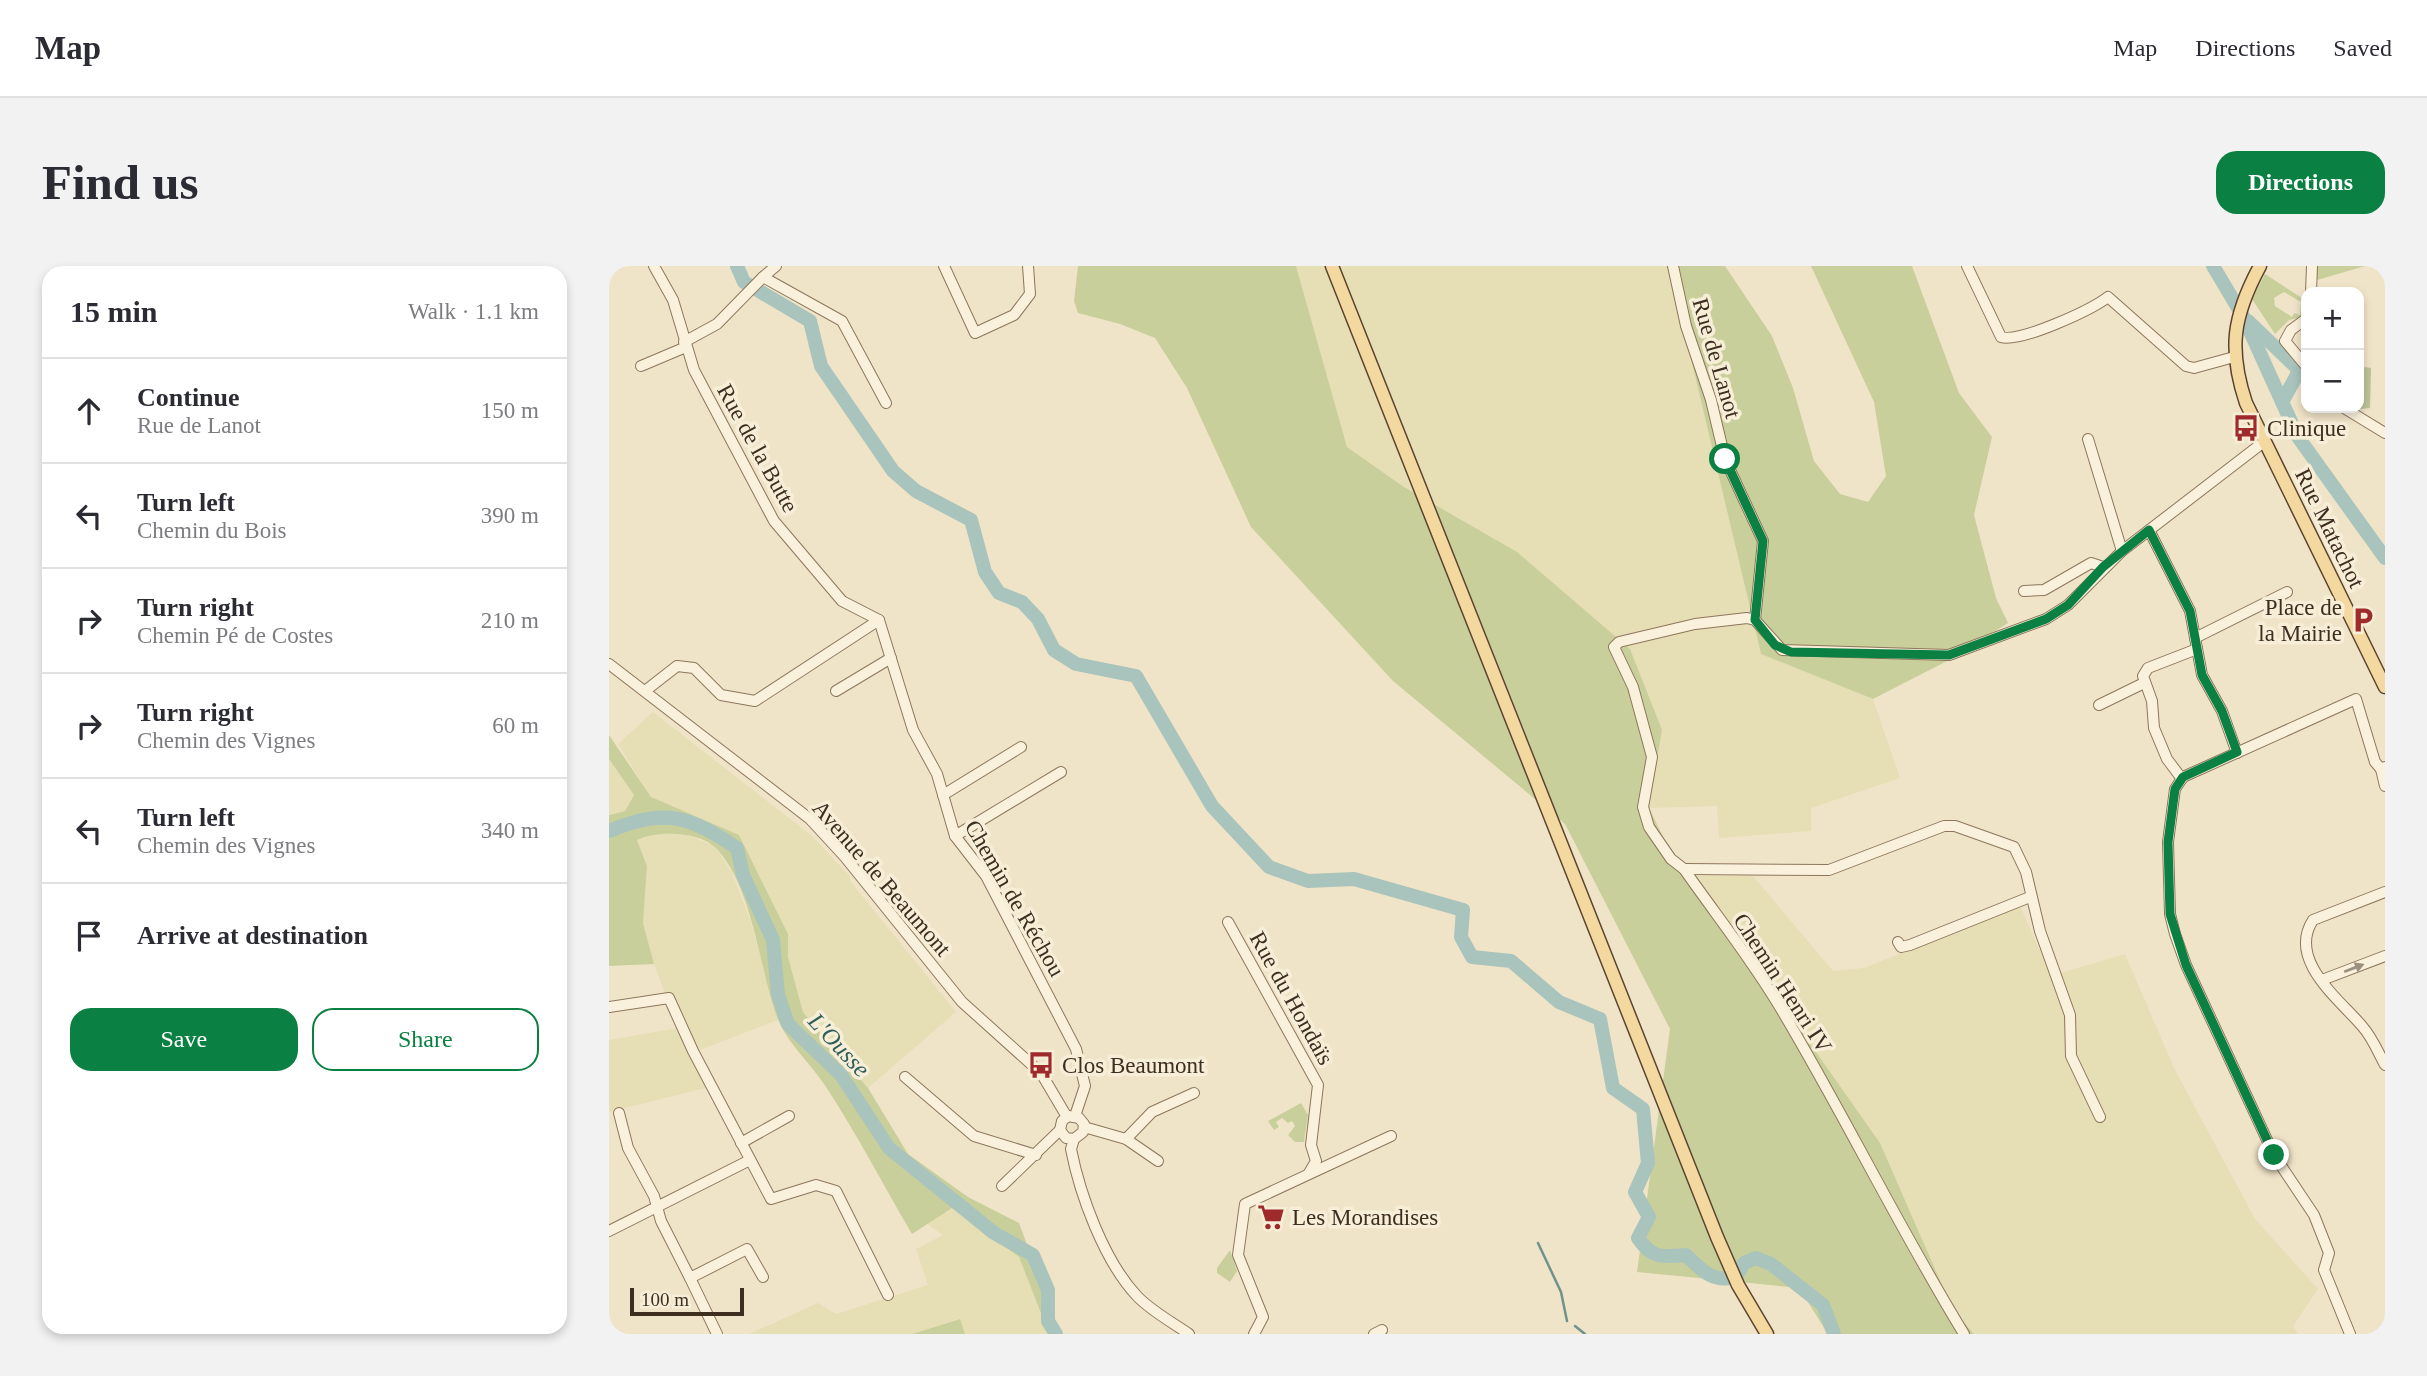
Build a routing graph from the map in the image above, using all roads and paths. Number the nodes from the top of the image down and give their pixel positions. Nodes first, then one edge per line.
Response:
1 (654, 266) edge
2 (776, 266) edge
3 (944, 266) edge
4 (1028, 266) edge
5 (1332, 266) edge
6 (1337, 266) edge
7 (1673, 266) edge
8 (1966, 266) edge
9 (2260, 266) edge
10 (2312, 266) edge
11 (762, 278) junction
12 (2311, 287) edge
13 (2301, 323) edge
14 (685, 345) junction
15 (2234, 357) junction
16 (2301, 360) edge
17 (641, 366) dead end
18 (886, 403) dead end
19 (2352, 413) edge
20 (2385, 433) edge
21 (2088, 439) dead end
22 (2265, 441) junction
23 (2149, 530) junction
24 (2122, 551) junction
25 (2103, 567) junction
26 (2024, 591) dead end
27 (2287, 592) dead end
28 (876, 618) junction
29 (1755, 620) junction
30 (2196, 644) junction
31 (891, 658) junction
32 (609, 664) edge
33 (2144, 683) junction
34 (2385, 687) edge
35 (646, 691) junction
36 (836, 691) dead end
37 (2099, 705) dead end
38 (1021, 747) dead end
39 (2237, 752) junction
40 (2383, 768) edge
41 (1061, 772) dead end
42 (2182, 779) junction
43 (2385, 786) edge
44 (943, 795) junction
45 (955, 836) junction
46 (1684, 869) junction
47 (2385, 891) edge
48 (2030, 897) junction
49 (1585, 903) junction
50 (1228, 922) dead end
51 (1898, 942) dead end
52 (2385, 956) edge
53 (2322, 980) junction
54 (609, 1007) edge
55 (2385, 1065) edge
56 (905, 1076) dead end
57 (1194, 1094) dead end
58 (619, 1113) dead end
59 (789, 1116) dead end
60 (1071, 1116) junction
61 (2100, 1117) dead end
62 (1084, 1127) junction
63 (1060, 1130) junction
64 (1391, 1136) dead end
65 (1074, 1139) junction
66 (1126, 1139) junction
67 (741, 1143) junction
68 (1036, 1155) junction
69 (750, 1160) junction
70 (1158, 1161) dead end
71 (1308, 1173) junction
72 (1002, 1186) dead end
73 (656, 1209) junction
74 (609, 1232) edge
75 (763, 1277) dead end
76 (690, 1278) junction
77 (888, 1294) dead end
78 (717, 1334) edge
79 (1189, 1334) edge
80 (1254, 1334) edge
81 (1767, 1334) edge
82 (1963, 1334) edge
83 (2350, 1334) edge

1 - 14 street, Rue de la Butte
2 - 11 street
3 - 4 street
5 - 49 main road
6 - 49 main road
7 - 29 street, Rue de Lanot
8 - 15 street
9 - 15 main road, Rue Matachot
10 - 12 street
11 - 14 street
11 - 18 street
13 - 16 street
14 - 17 street
14 - 28 street, Rue de la Butte
15 - 22 main road, Rue Matachot
19 - 20 street
21 - 24 street
22 - 23 street
22 - 34 main road, Rue Matachot
23 - 24 street
23 - 30 street
24 - 25 street
25 - 26 street
25 - 29 street
27 - 30 street
28 - 31 street, Chemin de Réchou
28 - 35 street
29 - 46 street, Chemin Henri IV
30 - 33 street
30 - 39 street
31 - 36 street
31 - 44 street, Chemin de Réchou
32 - 35 street, Avenue de Beaumont
33 - 37 street
33 - 42 street
35 - 60 street, Avenue de Beaumont
38 - 44 street
39 - 40 street
39 - 42 street
40 - 43 street
41 - 45 street
42 - 83 street
44 - 45 street, Chemin de Réchou
45 - 60 street, Chemin de Réchou
46 - 48 street
46 - 82 street, Chemin Henri IV
47 - 53 street
48 - 51 street
48 - 61 street
49 - 81 main road
50 - 71 street, Rue du Hondaïs
53 -> 52 street
53 - 55 street
54 - 67 street
56 - 68 street
57 - 66 street
58 - 73 street
59 - 67 street
60 - 62 street
60 - 63 street
62 - 65 street
62 - 66 street
63 - 65 street
63 - 68 street
64 - 71 street
65 - 79 street
66 - 70 street
67 - 69 street
68 - 72 street
69 - 73 street
69 - 77 street
71 - 80 street
73 - 74 street
73 - 76 street
75 - 76 street
76 - 78 street

